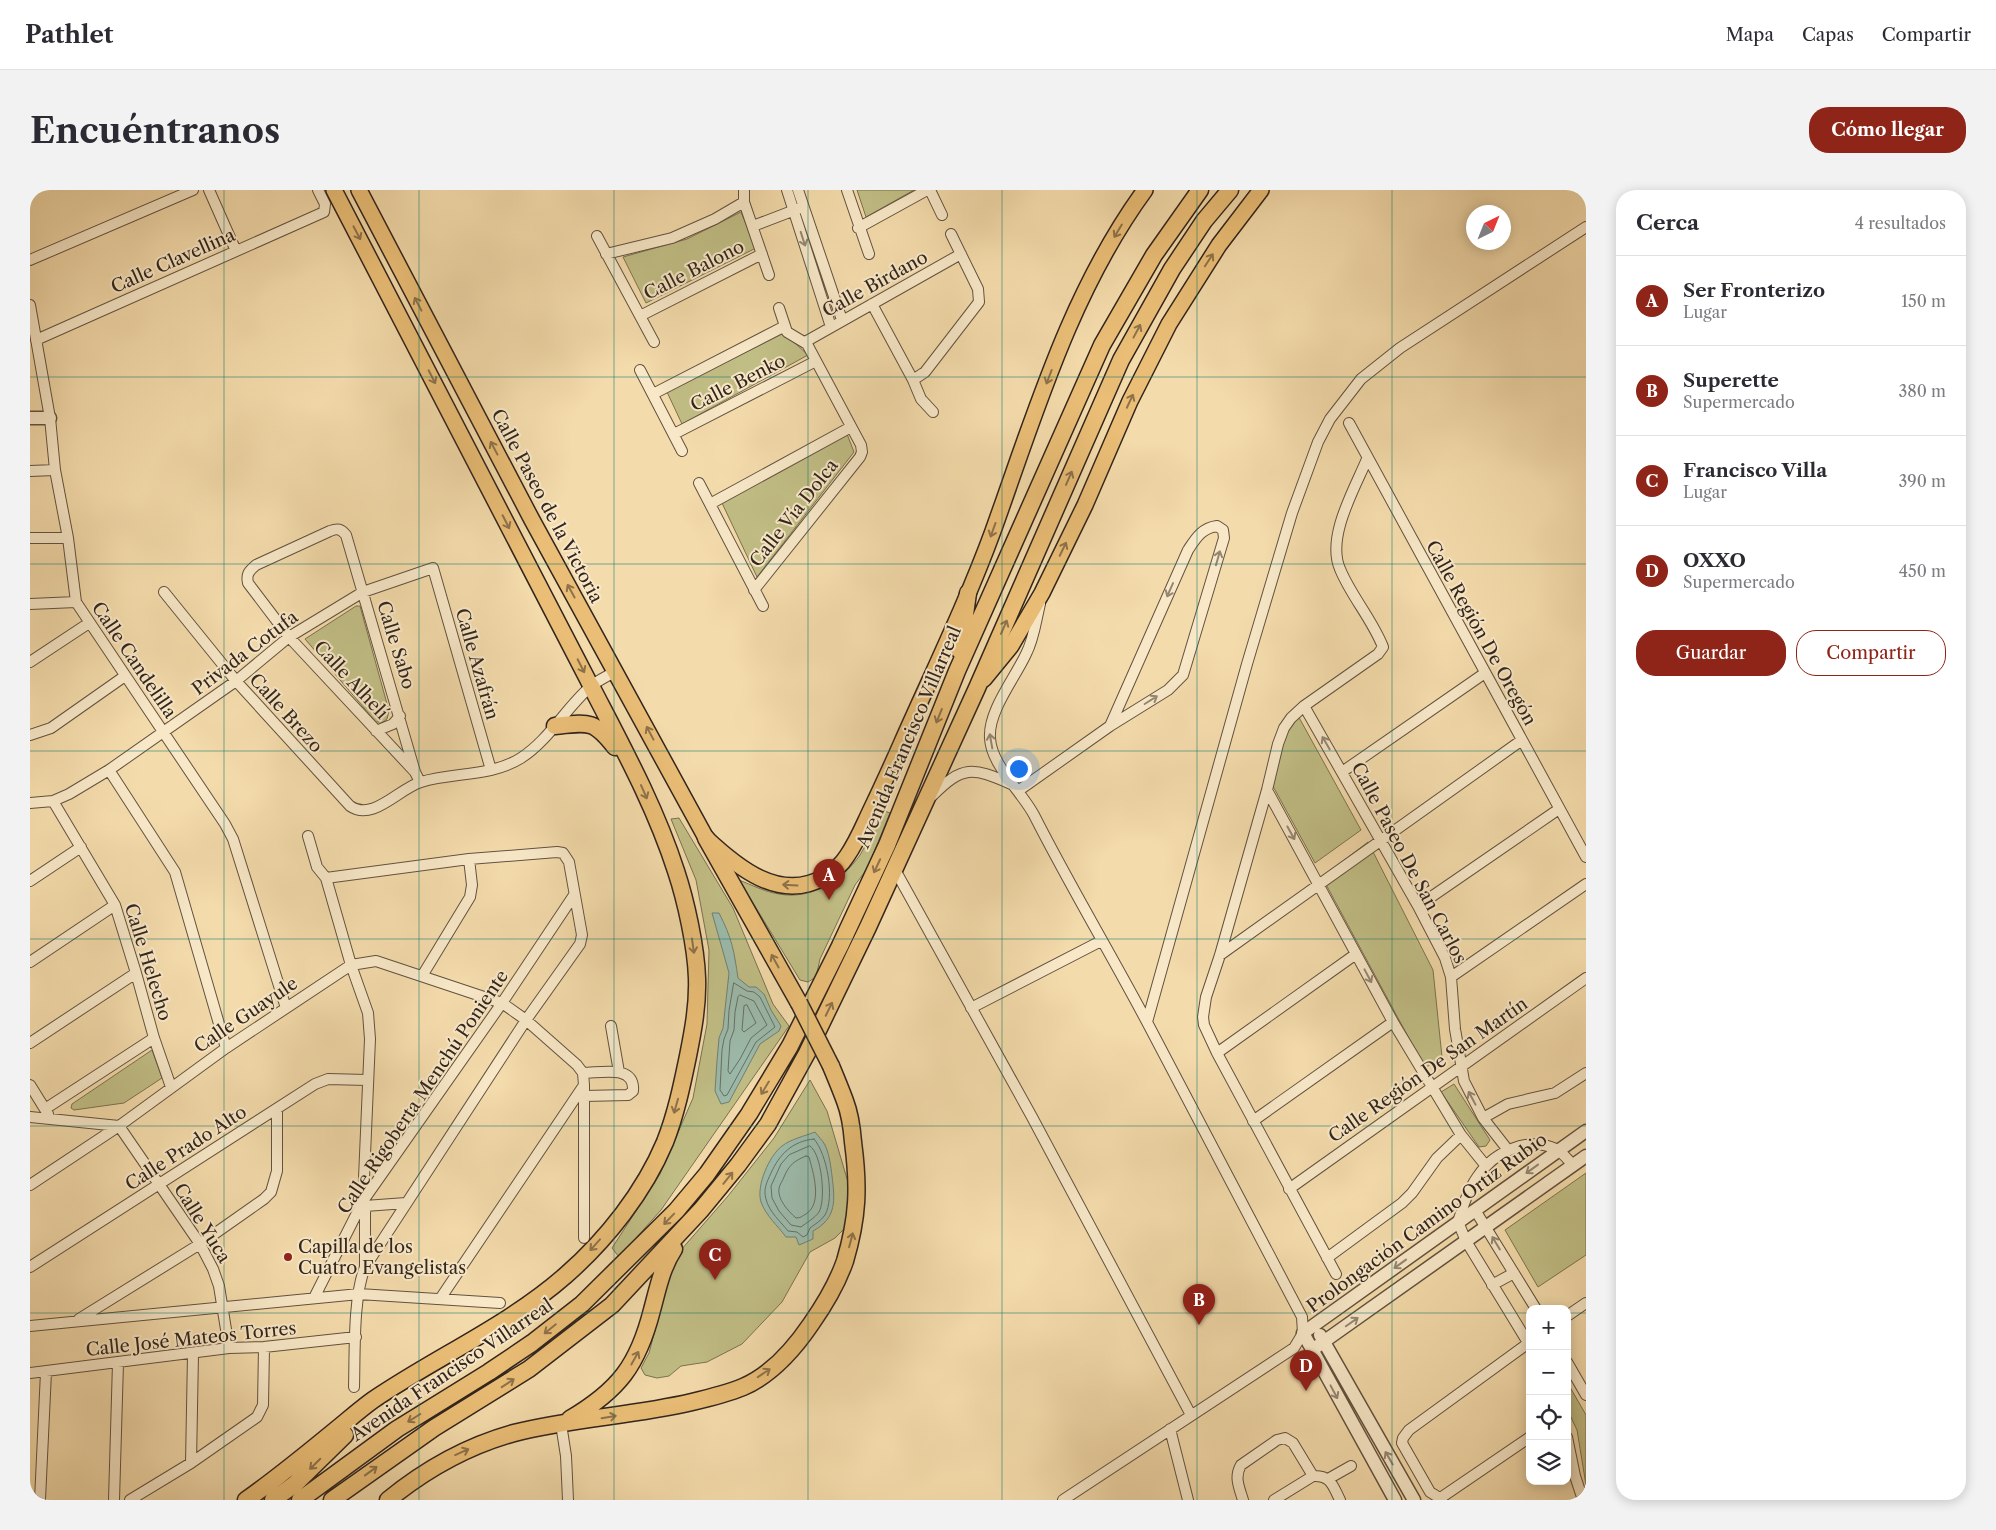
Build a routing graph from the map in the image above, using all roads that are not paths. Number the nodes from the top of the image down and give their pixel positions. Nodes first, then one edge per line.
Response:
1 (192, 190) edge
2 (209, 190) edge
3 (318, 190) edge
4 (334, 190) edge
5 (359, 190) edge
6 (744, 190) edge
7 (787, 190) edge
8 (798, 190) edge
9 (847, 190) edge
10 (928, 190) edge
11 (1145, 190) edge
12 (1200, 190) edge
13 (1230, 190) edge
14 (1261, 190) edge
15 (744, 202) junction
16 (799, 209) junction
17 (942, 215) dead end
18 (753, 226) junction
19 (1586, 227) edge
20 (858, 228) junction
21 (951, 234) dead end
22 (597, 236) dead end
23 (236, 251) junction
24 (606, 254) junction
25 (762, 254) junction
26 (869, 254) dead end
27 (961, 254) junction
28 (30, 260) edge
29 (769, 275) dead end
30 (872, 304) junction
31 (30, 305) edge
32 (780, 308) dead end
33 (640, 316) junction
34 (842, 320) junction
35 (785, 326) junction
36 (831, 327) junction
37 (36, 340) junction
38 (654, 342) dead end
39 (805, 342) junction
40 (816, 361) junction
41 (640, 370) dead end
42 (913, 380) junction
43 (653, 394) junction
44 (933, 412) dead end
45 (30, 418) edge
46 (50, 418) junction
47 (1349, 424) dead end
48 (851, 427) junction
49 (674, 434) junction
50 (682, 451) dead end
51 (1367, 459) junction
52 (55, 470) junction
53 (30, 472) edge
54 (699, 483) dead end
55 (710, 504) junction
56 (330, 531) joint
57 (30, 538) edge
58 (68, 538) junction
59 (433, 568) joint
60 (754, 590) junction
61 (164, 592) dead end
62 (363, 592) junction
63 (968, 593) junction
64 (1042, 593) junction
65 (76, 602) junction
66 (30, 604) edge
67 (763, 606) dead end
68 (89, 623) junction
69 (289, 637) junction
70 (30, 662) edge
71 (616, 671) junction
72 (957, 671) junction
73 (1485, 673) junction
74 (124, 676) junction
75 (236, 681) junction
76 (591, 686) junction
77 (977, 688) junction
78 (1304, 706) junction
79 (400, 716) junction
80 (555, 726) junction
81 (1110, 726) junction
82 (376, 731) junction
83 (163, 732) junction
84 (30, 735) edge
85 (1522, 740) junction
86 (633, 767) junction
87 (109, 770) junction
88 (491, 770) junction
89 (415, 772) junction
90 (1342, 772) junction
91 (420, 782) junction
92 (1015, 788) junction
93 (1267, 790) junction
94 (53, 801) junction
95 (30, 803) edge
96 (924, 804) junction
97 (1559, 809) junction
98 (308, 836) dead end
99 (706, 838) junction
100 (1381, 842) junction
101 (81, 847) junction
102 (1586, 857) edge
103 (469, 859) junction
104 (894, 868) junction
105 (326, 878) junction
106 (30, 881) edge
107 (1586, 884) edge
108 (1320, 885) junction
109 (574, 895) junction
110 (115, 905) junction
111 (1418, 906) junction
112 (1101, 941) junction
113 (1356, 954) junction
114 (1220, 955) junction
115 (30, 962) edge
116 (351, 965) junction
117 (136, 973) junction
118 (422, 976) junction
119 (1452, 977) junction
120 (1586, 978) edge
121 (502, 1004) junction
122 (286, 1008) junction
123 (971, 1008) junction
124 (526, 1020) junction
125 (1147, 1022) junction
126 (1393, 1022) junction
127 (611, 1026) dead end
128 (154, 1038) junction
129 (30, 1043) edge
130 (226, 1048) junction
131 (1217, 1053) junction
132 (1461, 1068) junction
133 (618, 1072) junction
134 (583, 1073) junction
135 (1586, 1073) edge
136 (367, 1080) junction
137 (30, 1085) edge
138 (171, 1086) junction
139 (1431, 1088) junction
140 (584, 1090) junction
141 (45, 1108) junction
142 (277, 1109) junction
143 (30, 1117) edge
144 (1483, 1118) junction
145 (52, 1119) junction
146 (1253, 1121) junction
147 (119, 1126) junction
148 (1586, 1131) edge
149 (1461, 1135) junction
150 (1558, 1149) junction
151 (1508, 1150) junction
152 (1586, 1156) edge
153 (1573, 1165) junction
154 (1486, 1166) junction
155 (30, 1184) edge
156 (159, 1185) junction
157 (1289, 1189) junction
158 (406, 1203) junction
159 (364, 1204) junction
160 (701, 1210) junction
161 (1475, 1210) junction
162 (1458, 1222) junction
163 (1486, 1227) junction
164 (584, 1238) dead end
165 (1466, 1241) junction
166 (200, 1244) junction
167 (1327, 1258) junction
168 (30, 1267) edge
169 (365, 1267) junction
170 (1514, 1273) junction
171 (1336, 1274) dead end
172 (1492, 1285) junction
173 (359, 1294) junction
174 (314, 1298) junction
175 (440, 1299) junction
176 (500, 1303) dead end
177 (1586, 1303) edge
178 (1534, 1305) edge
179 (223, 1308) junction
180 (1571, 1313) edge
181 (1302, 1317) junction
182 (76, 1321) junction
183 (1315, 1325) junction
184 (30, 1326) edge
185 (1303, 1333) junction
186 (356, 1337) junction
187 (1526, 1338) edge
188 (1324, 1342) junction
189 (1526, 1345) edge
190 (264, 1347) junction
191 (229, 1348) junction
192 (1294, 1348) junction
193 (1312, 1350) junction
194 (192, 1354) junction
195 (118, 1363) junction
196 (1571, 1369) edge
197 (46, 1372) junction
198 (30, 1373) edge
199 (401, 1382) junction
200 (354, 1387) dead end
201 (1586, 1395) edge
202 (1191, 1415) junction
203 (561, 1424) junction
204 (1170, 1429) junction
205 (1526, 1440) edge
206 (1568, 1440) edge
207 (191, 1463) junction
208 (1351, 1466) dead end
209 (1313, 1476) junction
210 (1328, 1479) junction
211 (1579, 1498) edge
212 (389, 1499) edge
213 (40, 1500) edge
214 (114, 1500) edge
215 (130, 1500) edge
216 (246, 1500) edge
217 (273, 1500) edge
218 (300, 1500) edge
219 (332, 1500) edge
220 (568, 1500) edge
221 (1063, 1500) edge
222 (1188, 1500) edge
223 (1243, 1500) edge
224 (1274, 1500) edge
225 (1340, 1500) edge
226 (1395, 1500) edge
227 (1414, 1500) edge

1 - 28 street
2 - 23 street
3 - 23 street, Calle Clavellina
4 -> 76 main road
71 -> 5 main road, Calle Paseo de la Victoria
6 - 15 street
7 - 16 street
8 - 16 street
9 - 20 street
10 - 17 street
10 - 20 street
11 -> 63 main road
12 - 72 highway, Avenida Francisco Villarreal
77 -> 13 highway
64 -> 14 main road
15 - 18 street
15 - 24 street
16 - 18 street
16 - 34 street
16 -> 36 street
18 - 25 street
19 - 125 street
20 - 26 street
21 - 27 street
22 - 24 street
23 - 37 street, Calle Clavellina
24 - 33 street
25 - 29 street
25 - 33 street, Calle Balono
27 - 30 street, Calle Birdano
27 - 42 street
30 - 34 street, Calle Birdano
30 - 42 street
31 - 37 street, Calle Candelilla
32 - 35 street
33 - 38 street
34 - 36 street, Calle Birdano
35 - 39 street
35 - 43 street
36 - 39 street, Calle Birdano
37 - 46 street, Calle Candelilla
39 - 40 street
40 - 48 street
40 - 49 street, Calle Benko
41 - 43 street
42 - 44 street
43 - 49 street
45 - 46 street
46 - 52 street, Calle Candelilla
47 - 51 street, Calle Región De Oregón
48 - 55 street, Calle Vía Dolca
48 - 60 street, Calle Vía Dolca
49 - 50 street
51 - 73 street, Calle Región De Oregón
51 - 78 street
52 - 53 street
52 - 58 street, Calle Candelilla
54 - 55 street, Calle Vía Dolca
55 - 60 street, Calle Vía Dolca
56 - 62 street, Calle Sabo
56 - 69 street, Calle Alhelí
57 - 58 street
58 - 65 street, Calle Candelilla
59 - 62 street, Privada Cotufa
59 - 88 street, Calle Azafrán
60 - 67 street, Calle Vía Dolca
61 - 75 street, Calle Brezo
62 - 69 street, Privada Cotufa
62 - 79 street, Calle Sabo
63 - 72 highway
63 -> 99 main road
64 - 77 main road
92 -> 64 street
65 - 66 street
65 - 68 street, Calle Candelilla
68 - 70 street
68 - 74 street, Calle Candelilla
69 - 75 street, Privada Cotufa
69 - 82 street, Calle Alhelí
71 - 76 street
99 -> 71 main road, Calle Paseo de la Victoria
72 -> 218 highway, Avenida Francisco Villarreal
73 - 85 street, Calle Región De Oregón
73 - 90 street
74 - 83 street, Calle Candelilla
74 - 84 street
75 - 83 street, Privada Cotufa
75 - 91 street, Calle Brezo
76 - 80 street
76 - 86 highway
77 - 96 highway
90 -> 78 street, Calle Paseo De San Carlos
78 - 93 street
79 - 82 street
79 - 89 street, Calle Sabo
80 - 86 highway
80 - 88 street
81 -> 81 street
81 - 92 street
82 - 89 street, Calle Alhelí
83 - 87 street, Privada Cotufa
83 - 122 street, Calle Candelilla
85 - 97 street, Calle Región De Oregón
85 - 100 street
86 -> 199 highway
87 - 94 street, Privada Cotufa
87 - 130 street
88 - 91 street
89 - 91 street, Calle Sabo
90 - 100 street, Calle Paseo De San Carlos
92 - 96 street
92 - 112 street
93 -> 108 street
93 - 114 street
94 - 95 street, Privada Cotufa
94 - 101 street, Calle Helecho
96 - 104 highway
97 - 102 street, Calle Región De Oregón
97 - 111 street
98 - 105 street
203 -> 99 highway, bridge
100 - 108 street
100 - 111 street, Calle Paseo De San Carlos
101 - 106 street
101 - 110 street, Calle Helecho
103 - 105 street
103 - 109 street
103 - 118 street
104 - 123 street
160 -> 104 highway
105 - 116 street
107 - 119 street
108 - 113 street
108 - 114 street
109 - 121 street, Calle Rigoberta Menchú Poniente
109 - 124 street
110 - 115 street
110 - 117 street, Calle Helecho
111 - 119 street, Calle Paseo De San Carlos
112 - 123 street
112 - 125 street
113 -> 126 street
113 - 131 street
114 - 131 street
116 - 118 street, Calle Guayule
116 - 122 street, Calle Guayule
116 - 136 street
117 - 128 street, Calle Helecho
117 - 129 street
118 - 121 street, Calle Guayule
119 - 132 street, Calle Paseo De San Carlos
120 - 132 street, Calle Región De San Martín
121 - 124 street, Calle Guayule
121 - 159 street, Calle Rigoberta Menchú Poniente
122 - 130 street, Calle Guayule
123 - 202 street
124 - 134 street, Calle Guayule
124 - 158 street
125 - 181 street
126 - 139 street
126 - 146 street
127 - 133 street
128 - 138 street, Calle Helecho
128 - 141 street
130 - 138 street, Calle Guayule
131 - 146 street
132 - 139 street, Calle Región De San Martín
144 -> 132 street, Calle Paseo De San Carlos
133 - 134 street
133 - 140 street
134 - 140 street
135 - 144 street
136 - 142 street, Calle Prado Alto
136 - 159 street
137 - 141 street
138 - 147 street, Calle Guayule
139 - 149 street
139 - 157 street, Calle Región De San Martín
140 - 164 street
140 - 175 street
141 - 145 street
142 - 156 street, Calle Prado Alto
142 - 166 street
143 - 145 street
144 - 151 street, Calle Paseo De San Carlos
145 - 147 street
146 - 157 street
147 - 155 street, Calle Guayule
147 - 156 street, Calle Yuca
148 - 150 street, Prolongación Camino Ortiz Rubio
149 - 154 street
149 - 167 street
150 - 151 street
150 - 153 street
150 -> 161 street, Prolongación Camino Ortiz Rubio
151 - 154 street
152 - 153 street, Prolongación Camino Ortiz Rubio
153 - 163 street, Prolongación Camino Ortiz Rubio
154 - 162 street
156 - 166 street, Calle Yuca
156 - 168 street, Calle Prado Alto
157 - 167 street
158 - 159 street
158 - 169 street
159 - 169 street
159 - 174 street, Calle Rigoberta Menchú Poniente
203 -> 160 highway
219 -> 160 highway
161 - 162 street, Prolongación Camino Ortiz Rubio
161 - 163 street
162 - 165 street
162 -> 183 street, Prolongación Camino Ortiz Rubio
163 - 165 street, Prolongación Camino Ortiz Rubio
170 -> 163 street
165 - 172 street
188 -> 165 street, Prolongación Camino Ortiz Rubio
166 - 179 street, Calle Yuca
166 - 182 street
167 - 171 street
169 - 173 street
170 - 172 street
170 - 178 street
172 - 187 street
173 - 174 street
173 - 175 street
173 - 186 street
174 - 179 street
175 - 176 street
177 - 180 street
179 - 182 street
179 - 191 street, Calle Yuca
181 - 183 street
181 - 185 street
182 - 184 street
183 - 185 street, Prolongación Camino Ortiz Rubio
183 - 188 street
185 - 192 street, Prolongación Camino Ortiz Rubio
185 - 193 street
186 - 190 street, Calle José Mateos Torres
186 - 200 street
188 - 193 street, Prolongación Camino Ortiz Rubio
227 -> 188 street
189 - 205 street
190 - 191 street, Calle José Mateos Torres
190 - 207 street
191 - 194 street, Calle José Mateos Torres
192 - 193 street
192 - 202 street, Prolongación Camino Ortiz Rubio
193 -> 226 street
194 - 195 street, Calle José Mateos Torres
194 - 207 street
195 - 197 street, Calle José Mateos Torres
195 - 214 street
196 - 201 street
197 - 198 street, Calle José Mateos Torres
197 - 213 street
199 - 216 highway
199 -> 217 highway
202 - 204 street, Prolongación Camino Ortiz Rubio
212 -> 203 highway
203 - 220 street
204 - 221 street, Prolongación Camino Ortiz Rubio
204 - 222 street
206 - 211 street
207 - 215 street
208 - 210 street
209 - 210 street
209 - 223 street
209 - 224 street
210 - 225 street

